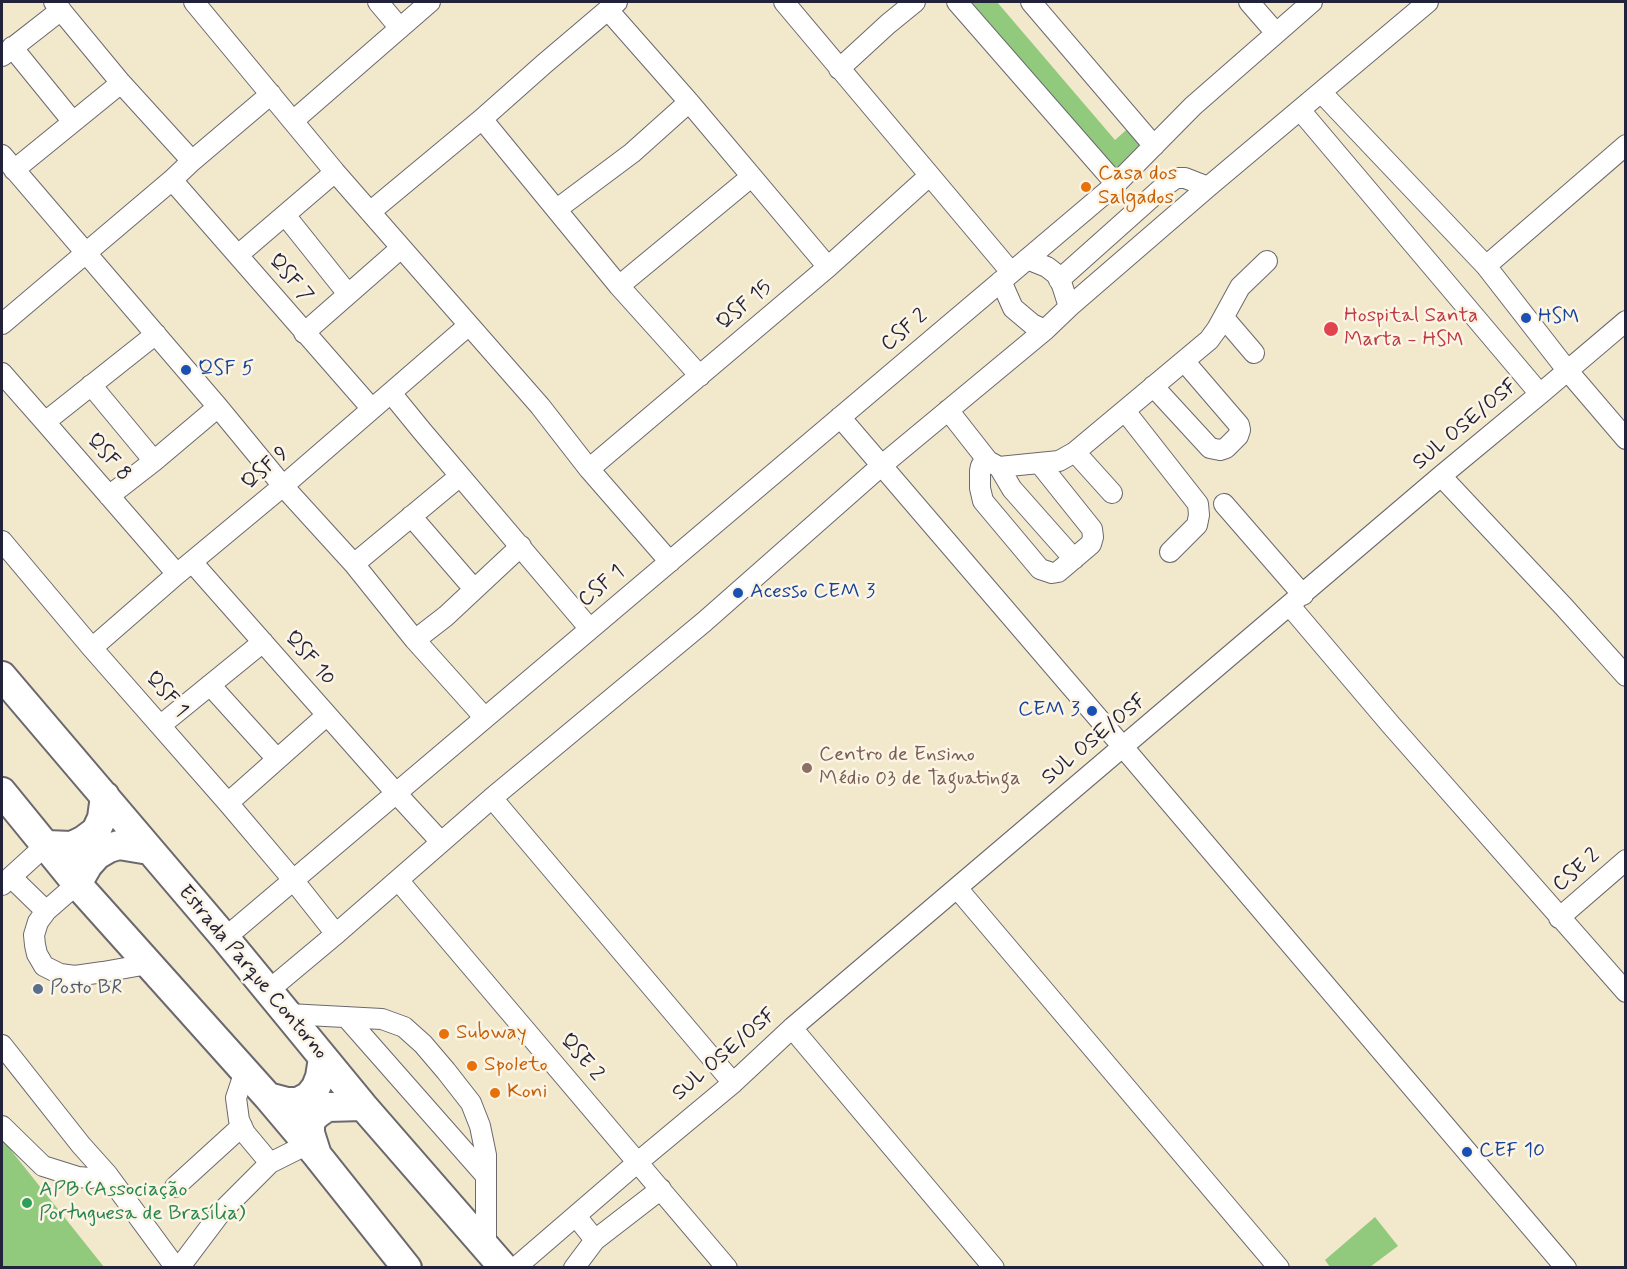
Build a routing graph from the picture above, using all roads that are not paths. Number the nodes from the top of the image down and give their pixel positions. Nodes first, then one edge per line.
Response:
1 (194, 2) edge
2 (378, 2) edge
3 (430, 2) edge
4 (784, 2) edge
5 (915, 2) edge
6 (957, 2) edge
7 (1031, 2) edge
8 (1249, 2) edge
9 (1312, 2) edge
10 (1424, 4) edge
11 (57, 6) edge
12 (613, 6) edge
13 (399, 27) junction
14 (1276, 33) junction
15 (7, 52) edge
16 (839, 69) junction
17 (121, 83) junction
18 (1321, 92) junction
19 (271, 94) junction
20 (689, 102) junction
21 (1300, 110) junction
22 (482, 119) junction
23 (293, 121) junction
24 (73, 122) junction
25 (1626, 145) edge
26 (1154, 146) junction
27 (192, 161) junction
28 (8, 163) edge
29 (335, 172) junction
30 (929, 176) junction
31 (751, 177) junction
32 (172, 180) junction
33 (1116, 184) junction
34 (1208, 188) junction
35 (557, 209) junction
36 (370, 212) junction
37 (285, 215) junction
38 (401, 248) junction
39 (86, 253) junction
40 (238, 255) junction
41 (1026, 259) junction
42 (1267, 261) dead end
43 (1486, 266) junction
44 (828, 267) junction
45 (1006, 277) junction
46 (1059, 280) junction
47 (619, 286) junction
48 (348, 294) junction
49 (1069, 307) junction
50 (1224, 318) junction
51 (1626, 321) edge
52 (2, 324) edge
53 (469, 325) junction
54 (1045, 330) junction
55 (304, 333) junction
56 (156, 334) junction
57 (1254, 353) dead end
58 (1184, 361) junction
59 (1567, 370) junction
60 (2, 373) edge
61 (700, 375) junction
62 (91, 385) junction
63 (1153, 386) junction
64 (391, 393) junction
65 (1540, 394) junction
66 (218, 407) junction
67 (372, 409) junction
68 (1125, 411) junction
69 (944, 413) junction
70 (840, 417) junction
71 (45, 422) junction
72 (1626, 439) edge
73 (1075, 452) junction
74 (154, 461) junction
75 (1040, 464) junction
76 (989, 465) junction
77 (881, 466) junction
78 (589, 469) junction
79 (460, 476) junction
80 (1441, 476) junction
81 (283, 486) junction
82 (1112, 493) dead end
83 (109, 496) junction
84 (1224, 504) dead end
85 (411, 516) junction
86 (2, 541) edge
87 (521, 546) junction
88 (1170, 552) dead end
89 (1074, 559) junction
90 (670, 562) junction
91 (354, 564) junction
92 (184, 568) junction
93 (474, 589) junction
94 (1296, 601) junction
95 (590, 628) junction
96 (415, 640) junction
97 (262, 642) junction
98 (92, 648) junction
99 (2, 676) edge
100 (1626, 676) edge
101 (210, 685) junction
102 (326, 716) junction
103 (485, 718) junction
104 (160, 725) junction
105 (1123, 747) junction
106 (277, 759) junction
107 (2, 792) edge
108 (396, 794) junction
109 (105, 796) junction
110 (492, 798) junction
111 (228, 803) junction
112 (441, 842) junction
113 (46, 845) junction
114 (149, 850) junction
115 (1626, 860) edge
116 (399, 880) junction
117 (6, 881) edge
118 (294, 881) junction
119 (77, 884) junction
120 (957, 888) junction
121 (46, 911) junction
122 (1559, 918) junction
123 (336, 934) junction
124 (225, 938) junction
125 (148, 964) junction
126 (269, 990) junction
127 (1626, 992) edge
128 (288, 1014) junction
129 (346, 1017) junction
130 (792, 1028) junction
131 (2, 1045) edge
132 (323, 1058) junction
133 (245, 1071) junction
134 (733, 1083) junction
135 (268, 1096) junction
136 (363, 1106) junction
137 (2, 1126) edge
138 (242, 1126) junction
139 (81, 1145) junction
140 (313, 1149) junction
141 (638, 1161) junction
142 (270, 1163) junction
143 (56, 1171) junction
144 (107, 1174) junction
145 (486, 1176) junction
146 (175, 1187) dead end
147 (661, 1189) junction
148 (576, 1216) junction
149 (595, 1240) junction
150 (486, 1246) junction
151 (178, 1268) edge
152 (407, 1268) edge
153 (504, 1268) edge
154 (515, 1268) edge
155 (574, 1268) edge
156 (727, 1268) edge
157 (994, 1268) edge
158 (1279, 1268) edge
159 (1566, 1268) edge

1 - 19 street
2 - 13 street
3 - 13 street
4 - 16 street
5 - 16 street
6 - 33 street
7 - 26 street
8 - 14 street
9 - 14 street
10 - 18 street
11 - 15 street
11 - 17 street
12 - 20 street
12 - 22 street
13 - 23 street
14 - 26 street
15 - 24 street
16 - 30 street
17 - 24 street
17 - 27 street
18 - 21 street
18 - 43 street
19 - 23 street
19 - 27 street
20 - 31 street
20 - 35 street
21 - 34 street
21 - 65 street
22 - 35 street
22 - 36 street
23 - 29 street
24 - 28 street
25 - 43 street
26 - 33 street
27 - 32 street
28 - 39 street
29 - 36 street
29 - 37 street
30 - 44 street, QSF 15
30 - 45 street
31 - 44 street
31 - 47 street
32 - 39 street
32 - 40 street, QSF 7
33 - 41 street
34 - 46 street
34 - 49 street
35 - 47 street
36 - 38 street
37 - 40 street
37 - 48 street
38 - 48 street
38 - 53 street
39 - 52 street
39 - 56 street
40 - 55 street, QSF 7
41 - 45 street
41 - 46 street
42 - 50 street
43 - 59 street
44 - 61 street, QSF 15
45 - 54 street
45 - 70 street, CSF 2
46 - 49 street
47 - 61 street
48 - 55 street
49 - 54 street
50 - 57 street
50 - 58 street
51 - 59 street, SUL OSE/OSF
53 - 64 street, QSF 9
53 - 78 street
54 - 69 street
55 - 67 street, QSF 7
56 - 62 street
56 - 66 street
58 - 63 street
58 - 63 street
59 - 65 street, SUL OSE/OSF
59 - 72 street
60 - 71 street, QSF 8
61 - 78 street, QSF 15
62 - 71 street
62 - 74 street
63 - 68 street
64 - 67 street, QSF 9
64 - 79 street
65 - 80 street, SUL OSE/OSF
66 - 74 street
66 - 81 street
67 - 81 street, QSF 9
68 - 73 street
68 - 88 street
69 - 76 street
69 - 77 street
70 - 77 street
70 - 90 street, CSF 1
71 - 83 street, QSF 8
73 - 75 street
73 - 82 street
74 - 83 street
75 - 76 street
75 - 89 street
76 - 89 street
76 - 89 street
77 - 105 street
77 - 110 street
78 - 90 street
79 - 85 street
79 - 87 street
80 - 94 street, SUL OSE/OSF
80 - 100 street
81 - 91 street
81 - 92 street, QSF 9
83 - 92 street, QSF 8
84 - 94 street
85 - 91 street
85 - 93 street
86 - 98 street, QSF 1
87 - 93 street
87 - 95 street
90 - 95 street, CSF 1
91 - 96 street
92 - 97 street, QSF 10
92 - 98 street, QSF 9
93 - 96 street
94 - 105 street, SUL OSE/OSF
94 - 122 street
95 - 103 street, CSF 1
96 - 103 street
97 - 101 street
97 - 102 street, QSF 10
98 - 104 street, QSF 1
99 - 109 highway, Estrada Parque Contorno
101 - 104 street
101 - 106 street
102 - 106 street, QSF 10
102 - 108 street
103 - 108 street, CSF 1
104 - 111 street, QSF 1
105 - 120 street, SUL OSE/OSF
105 - 159 street
106 - 111 street, QSF 10
107 - 113 highway
108 - 112 street
108 - 118 street, CSF 1
109 - 113 highway
109 - 114 highway, Estrada Parque Contorno
110 - 112 street
110 - 134 street
111 - 118 street, QSF 1
112 - 116 street
113 - 117 street
113 - 119 highway
114 - 119 highway
114 - 124 highway, Estrada Parque Contorno
115 - 122 street, CSE 2
116 - 123 street
116 - 141 street, QSE 2
117 - 121 street
118 - 123 street, QSF 1
118 - 124 street, CSF 1
119 - 121 street
119 - 125 highway
120 - 130 street, SUL OSE/OSF
120 - 158 street
121 - 125 street
122 - 127 street
123 - 126 street
124 - 126 highway, Estrada Parque Contorno
125 - 133 highway
126 - 128 highway, Estrada Parque Contorno
128 - 129 street
128 - 132 highway, Estrada Parque Contorno
129 - 145 street
129 - 145 street
130 - 134 street, SUL OSE/OSF
130 - 157 street
131 - 139 street
132 - 135 highway
132 - 136 highway, Estrada Parque Contorno
133 - 135 highway
133 - 138 street
134 - 141 street, SUL OSE/OSF
135 - 140 highway
136 - 140 highway
136 - 150 highway, Estrada Parque Contorno
137 - 143 street
138 - 142 street
138 - 146 street
139 - 143 street
139 - 144 street
140 - 142 street
140 - 152 highway
141 - 147 street, QSE 2
141 - 148 street, SUL OSE/OSF
142 - 151 street
143 - 144 street
144 - 151 street
145 - 150 street
147 - 149 street
147 - 156 street, QSE 2
148 - 149 street
148 - 154 street, SUL OSE/OSF
149 - 155 street
150 - 153 highway, Estrada Parque Contorno

